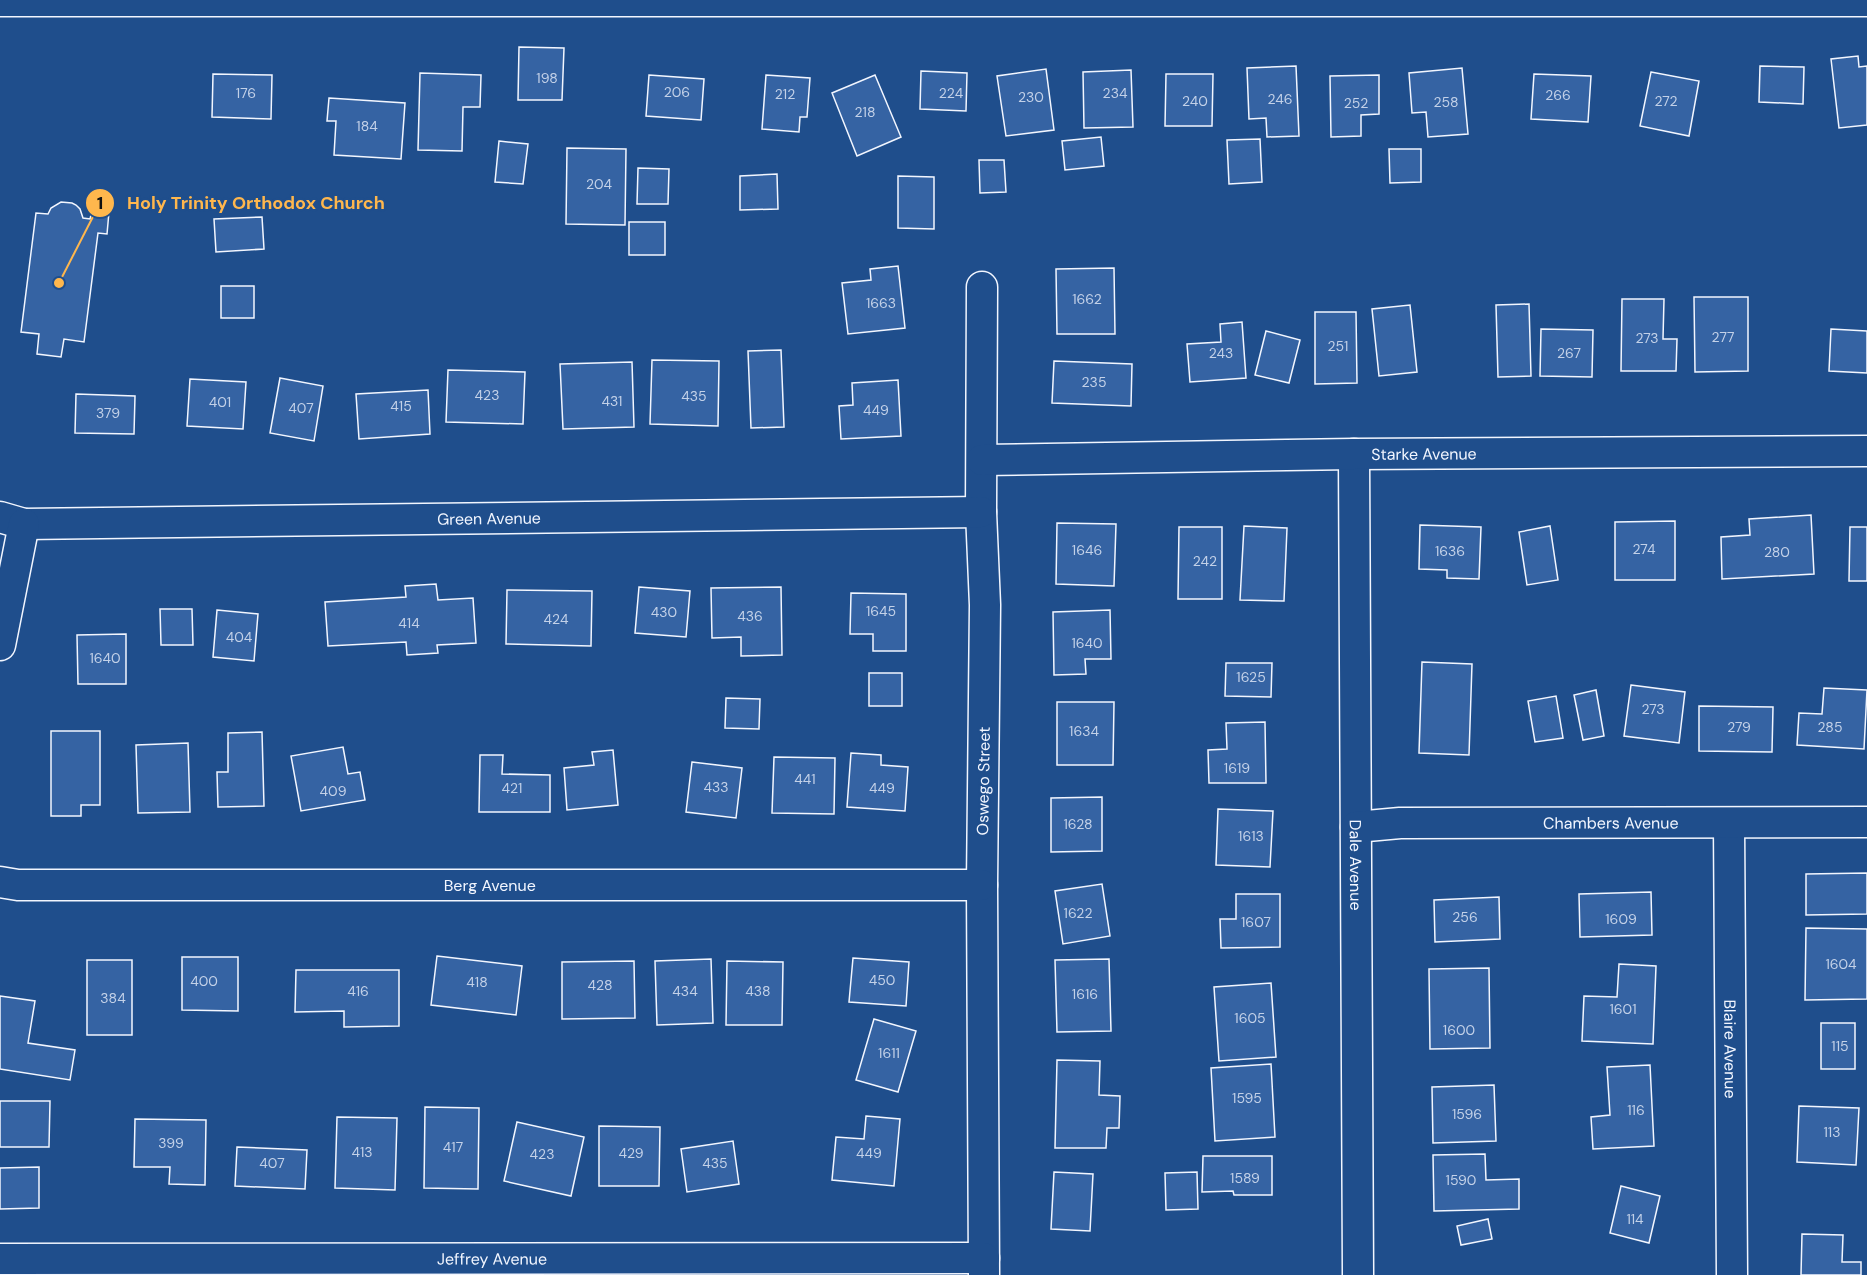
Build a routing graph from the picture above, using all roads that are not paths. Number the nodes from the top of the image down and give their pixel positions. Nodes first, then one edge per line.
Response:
1 (0, 1) edge
2 (1136, 1) edge
3 (1867, 1) edge
4 (982, 287) dead end
5 (1867, 451) edge
6 (1354, 454) junction
7 (982, 460) junction
8 (981, 512) junction
9 (12, 521) edge
10 (0, 645) edge
11 (1867, 822) edge
12 (1729, 823) junction
13 (1356, 826) junction
14 (0, 882) edge
15 (982, 885) junction
16 (0, 1258) edge
17 (984, 1266) edge
18 (1358, 1275) edge
19 (1732, 1275) edge

1 - 2 street
2 - 3 street
4 - 7 street, Oswego Street
5 - 6 street, Starke Avenue
6 - 7 street, Starke Avenue
6 - 13 street, Dale Avenue
7 - 8 street, Oswego Street
8 - 9 street, Green Avenue
8 - 15 street, Oswego Street
9 - 10 street
11 - 12 street, Chambers Avenue
12 - 13 street, Chambers Avenue
12 - 19 street, Blaire Avenue
13 - 18 street, Dale Avenue
14 - 15 street, Berg Avenue
15 - 17 street, Oswego Street
16 - 17 street, Jeffrey Avenue

